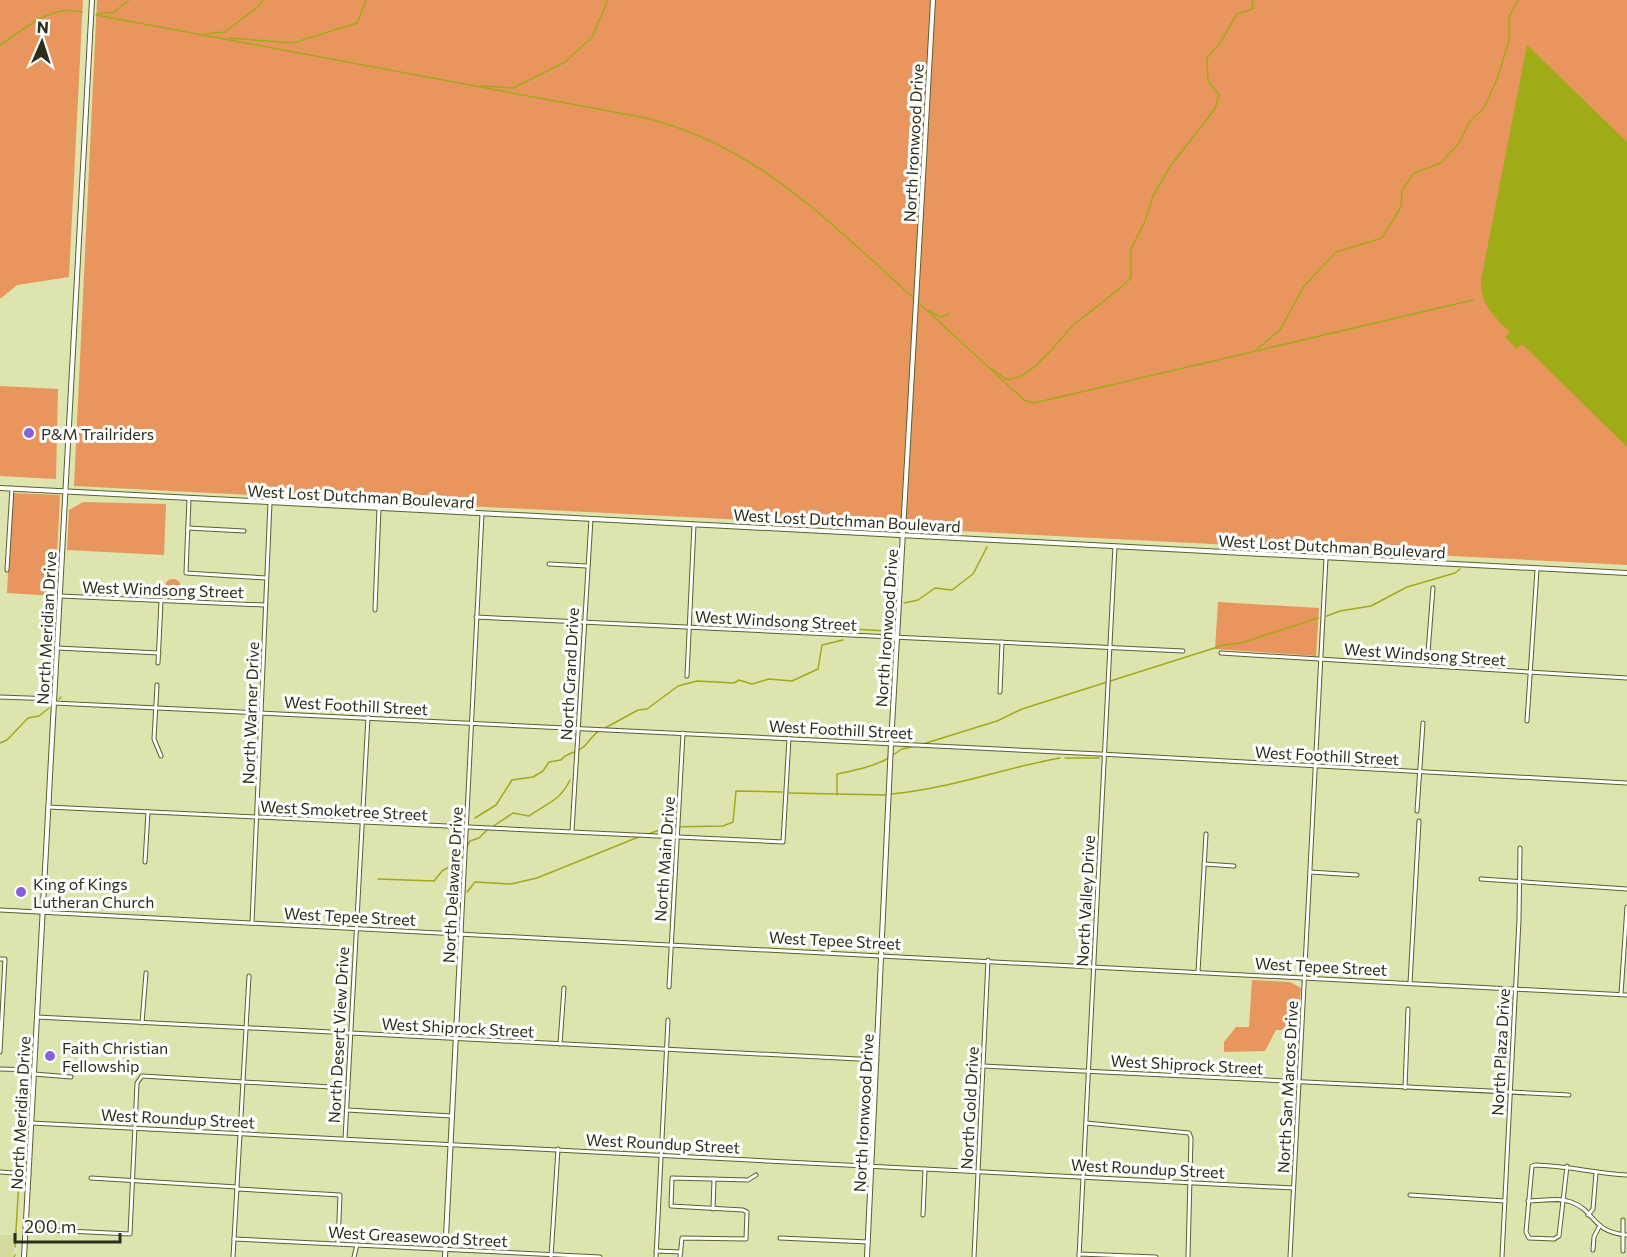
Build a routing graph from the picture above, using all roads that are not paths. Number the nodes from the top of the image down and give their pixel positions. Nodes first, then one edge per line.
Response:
1 (92, 0) edge
2 (933, 0) edge
3 (0, 488) edge
4 (12, 488) junction
5 (65, 491) junction
6 (189, 499) junction
7 (270, 503) junction
8 (379, 508) junction
9 (482, 514) junction
10 (591, 519) junction
11 (694, 524) junction
12 (188, 528) junction
13 (244, 531) dead end
14 (905, 535) junction
15 (1115, 546) junction
16 (1326, 558) junction
17 (549, 564) dead end
18 (587, 566) junction
19 (7, 570) dead end
20 (1537, 570) junction
21 (1627, 573) edge
22 (266, 578) junction
23 (1433, 588) dead end
24 (60, 596) junction
25 (161, 601) junction
26 (265, 605) junction
27 (375, 610) dead end
28 (476, 617) junction
29 (583, 622) junction
30 (688, 628) junction
31 (897, 638) junction
32 (1002, 642) junction
33 (57, 648) junction
34 (1110, 648) junction
35 (1183, 651) dead end
36 (1221, 652) dead end
37 (159, 653) junction
38 (1321, 659) junction
39 (158, 663) dead end
40 (1427, 665) junction
41 (1530, 673) junction
42 (687, 676) dead end
43 (1627, 678) edge
44 (157, 685) dead end
45 (1000, 692) dead end
46 (0, 697) edge
47 (54, 701) junction
48 (156, 707) junction
49 (262, 712) junction
50 (368, 717) junction
51 (1527, 721) dead end
52 (472, 723) junction
53 (1423, 723) dead end
54 (579, 728) junction
55 (683, 733) junction
56 (789, 738) junction
57 (891, 744) junction
58 (1105, 754) junction
59 (161, 756) dead end
60 (1315, 766) junction
61 (1420, 772) junction
62 (1627, 783) edge
63 (48, 807) junction
64 (1417, 811) dead end
65 (148, 812) junction
66 (257, 817) junction
67 (1419, 821) dead end
68 (360, 823) junction
69 (467, 827) junction
70 (572, 831) junction
71 (1206, 834) dead end
72 (678, 836) junction
73 (1520, 848) dead end
74 (145, 862) dead end
75 (1204, 864) junction
76 (1234, 866) dead end
77 (1310, 872) junction
78 (1357, 875) dead end
79 (1481, 879) dead end
80 (1519, 883) junction
81 (1627, 889) edge
82 (1627, 908) edge
83 (0, 910) edge
84 (42, 912) junction
85 (252, 923) junction
86 (355, 928) junction
87 (461, 933) junction
88 (670, 944) junction
89 (883, 955) junction
90 (0, 959) edge
91 (988, 960) junction
92 (1094, 966) junction
93 (1198, 972) junction
94 (146, 973) dead end
95 (249, 976) dead end
96 (1305, 977) junction
97 (1410, 983) junction
98 (669, 987) dead end
99 (564, 988) dead end
100 (1516, 989) junction
101 (1621, 994) junction
102 (1627, 995) edge
103 (1, 1003) edge
104 (1408, 1009) dead end
105 (37, 1017) junction
106 (668, 1020) dead end
107 (142, 1023) junction
108 (246, 1028) junction
109 (351, 1033) junction
110 (456, 1039) junction
111 (560, 1044) junction
112 (0, 1045) edge
113 (666, 1049) junction
114 (0, 1052) edge
115 (877, 1060) junction
116 (983, 1066) junction
117 (0, 1069) edge
118 (1088, 1071) junction
119 (34, 1072) junction
120 (71, 1077) dead end
121 (243, 1082) junction
122 (1299, 1083) junction
123 (348, 1088) junction
124 (1405, 1088) junction
125 (1510, 1094) junction
126 (1569, 1095) dead end
127 (346, 1110) junction
128 (452, 1116) junction
129 (31, 1123) junction
130 (1086, 1123) junction
131 (134, 1128) junction
132 (240, 1133) junction
133 (345, 1139) junction
134 (451, 1144) junction
135 (558, 1149) junction
136 (660, 1154) junction
137 (872, 1165) junction
138 (1567, 1166) junction
139 (925, 1168) junction
140 (978, 1171) junction
141 (0, 1172) edge
142 (1596, 1173) junction
143 (28, 1174) junction
144 (1627, 1175) edge
145 (756, 1176) dead end
146 (1083, 1177) junction
147 (91, 1178) dead end
148 (714, 1179) junction
149 (132, 1181) junction
150 (1188, 1182) junction
151 (237, 1188) junction
152 (1293, 1188) junction
153 (1410, 1195) dead end
154 (1562, 1200) junction
155 (1505, 1201) junction
156 (1528, 1201) junction
157 (713, 1209) junction
158 (923, 1215) dead end
159 (1588, 1215) junction
160 (1623, 1220) dead end
161 (1599, 1227) junction
162 (26, 1229) junction
163 (1625, 1234) edge
164 (780, 1238) dead end
165 (234, 1239) junction
166 (868, 1242) junction
167 (338, 1244) junction
168 (357, 1245) junction
169 (445, 1249) junction
170 (1593, 1250) dead end
171 (657, 1251) junction
172 (1623, 1251) dead end
173 (680, 1255) edge
174 (1079, 1255) edge
175 (551, 1256) edge
176 (24, 1257) edge
177 (233, 1257) edge
178 (354, 1257) edge
179 (445, 1257) edge
180 (600, 1257) edge
181 (656, 1257) edge
182 (867, 1257) edge
183 (974, 1257) edge
184 (1156, 1257) edge
185 (1188, 1257) edge
186 (1290, 1257) edge
187 (1502, 1257) edge

1 - 5 street, North Meridian Drive
2 - 14 street, North Ironwood Drive
3 - 4 street, West Lost Dutchman Boulevard
4 - 5 street, West Lost Dutchman Boulevard
4 - 19 street
5 - 6 street, West Lost Dutchman Boulevard
5 - 24 street, North Meridian Drive
6 - 7 street, West Lost Dutchman Boulevard
6 - 12 street
7 - 8 street, West Lost Dutchman Boulevard
7 - 22 street, North Warner Drive
8 - 9 street, West Lost Dutchman Boulevard
8 - 27 street
9 - 10 street, West Lost Dutchman Boulevard
9 - 28 street, North Delaware Drive
10 - 11 street, West Lost Dutchman Boulevard
10 - 18 street, North Grand Drive
11 - 14 street, West Lost Dutchman Boulevard
11 - 30 street
12 - 13 street
12 - 22 street
14 - 15 street, West Lost Dutchman Boulevard
14 - 31 street, North Ironwood Drive
15 - 16 street, West Lost Dutchman Boulevard
15 - 34 street, North Valley Drive
16 - 20 street, West Lost Dutchman Boulevard
16 - 38 street, North San Marcos Drive
17 - 18 street
18 - 29 street, North Grand Drive
20 - 21 street, West Lost Dutchman Boulevard
20 - 41 street
22 - 26 street, North Warner Drive
23 - 40 street
24 - 25 street, West Windsong Street
24 - 33 street, North Meridian Drive
25 - 26 street, West Windsong Street
25 - 37 street
26 - 49 street, North Warner Drive
28 - 29 street, West Windsong Street
28 - 52 street, North Delaware Drive
29 - 30 street, West Windsong Street
29 - 54 street, North Grand Drive
30 - 31 street, West Windsong Street
30 - 42 street
31 - 32 street, West Windsong Street
31 - 57 street, North Ironwood Drive
32 - 34 street, West Windsong Street
32 - 45 street
33 - 37 street
33 - 47 street, North Meridian Drive
34 - 35 street, West Windsong Street
34 - 58 street, North Valley Drive
36 - 38 street, West Windsong Street
37 - 39 street
38 - 40 street, West Windsong Street
38 - 60 street, North San Marcos Drive
40 - 41 street, West Windsong Street
41 - 43 street, West Windsong Street
41 - 51 street
44 - 48 street
46 - 47 street, West Foothill Street
47 - 48 street, West Foothill Street
47 - 63 street, North Meridian Drive
48 - 49 street, West Foothill Street
48 - 59 street
49 - 50 street, West Foothill Street
49 - 66 street, North Warner Drive
50 - 52 street, West Foothill Street
50 - 68 street, North Desert View Drive
52 - 54 street, West Foothill Street
52 - 69 street, North Delaware Drive
53 - 61 street
54 - 55 street, West Foothill Street
54 - 70 street, North Grand Drive
55 - 56 street, West Foothill Street
55 - 72 street, North Main Drive
56 - 57 street, West Foothill Street
56 - 72 street, West Smoketree Street
57 - 58 street, West Foothill Street
57 - 89 street, North Ironwood Drive
58 - 60 street, West Foothill Street
58 - 92 street, North Valley Drive
60 - 61 street, West Foothill Street
60 - 77 street, North San Marcos Drive
61 - 62 street, West Foothill Street
61 - 64 street
63 - 65 street, West Smoketree Street
63 - 84 street, North Meridian Drive
65 - 66 street, West Smoketree Street
65 - 74 street
66 - 68 street, West Smoketree Street
66 - 85 street, North Warner Drive
67 - 97 street
68 - 69 street, West Smoketree Street
68 - 86 street, North Desert View Drive
69 - 70 street, West Smoketree Street
69 - 87 street, North Delaware Drive
70 - 72 street, West Smoketree Street
71 - 75 street
72 - 88 street, North Main Drive
73 - 80 street, North Plaza Drive
75 - 76 street
75 - 93 street
77 - 78 street
77 - 96 street, North San Marcos Drive
79 - 80 street
80 - 81 street
80 - 100 street, North Plaza Drive
82 - 101 street
83 - 84 street, West Tepee Street
84 - 85 street, West Tepee Street
84 - 105 street, North Meridian Drive
85 - 86 street, West Tepee Street
86 - 87 street, West Tepee Street
86 - 109 street, North Desert View Drive
87 - 88 street, West Tepee Street
87 - 110 street, North Delaware Drive
88 - 89 street, West Tepee Street
88 - 98 street, North Main Drive
89 - 91 street, West Tepee Street
89 - 115 street, North Ironwood Drive
90 - 103 street
91 - 92 street, West Tepee Street
91 - 116 street, North Gold Drive
92 - 93 street, West Tepee Street
92 - 118 street, North Valley Drive
93 - 96 street, West Tepee Street
94 - 107 street
95 - 108 street
96 - 97 street, West Tepee Street
96 - 122 street, North San Marcos Drive
97 - 100 street, West Tepee Street
99 - 111 street
100 - 101 street, West Tepee Street
100 - 125 street, North Plaza Drive
101 - 102 street, West Tepee Street
103 - 112 street
104 - 124 street
105 - 107 street, West Shiprock Street
105 - 119 street, North Meridian Drive
106 - 113 street
107 - 108 street, West Shiprock Street
108 - 109 street, West Shiprock Street
108 - 121 street
109 - 110 street, West Shiprock Street
109 - 123 street, North Desert View Drive
110 - 111 street, West Shiprock Street
110 - 128 street, North Delaware Drive
111 - 113 street, West Shiprock Street
112 - 114 street
113 - 115 street, West Shiprock Street
113 - 136 street
115 - 137 street, North Ironwood Drive
116 - 118 street, West Shiprock Street
116 - 140 street, North Gold Drive
117 - 119 street
118 - 122 street, West Shiprock Street
118 - 130 street, North Valley Drive
119 - 120 street
119 - 129 street, North Meridian Drive
121 - 123 street
121 - 131 street
121 - 132 street
122 - 124 street, West Shiprock Street
122 - 152 street, North San Marcos Drive
123 - 127 street, North Desert View Drive
124 - 125 street, West Shiprock Street
125 - 126 street, West Shiprock Street
125 - 155 street, North Plaza Drive
127 - 128 street
127 - 133 street, North Desert View Drive
128 - 134 street, North Delaware Drive
129 - 131 street, West Roundup Street
129 - 143 street, North Meridian Drive
130 - 146 street, North Valley Drive
130 - 150 street
131 - 132 street, West Roundup Street
131 - 149 street
132 - 133 street, West Roundup Street
132 - 151 street
133 - 134 street, West Roundup Street
134 - 135 street, West Roundup Street
134 - 169 street, North Delaware Drive
135 - 136 street, West Roundup Street
135 - 175 street
136 - 137 street, West Roundup Street
136 - 171 street
137 - 139 street, West Roundup Street
137 - 166 street, North Ironwood Drive
138 - 142 street
138 - 154 street
138 - 156 street
139 - 140 street, West Roundup Street
139 - 158 street
140 - 146 street, West Roundup Street
140 - 183 street, North Gold Drive
141 - 143 street
142 - 144 street
142 - 159 street
143 - 162 street, North Meridian Drive
145 - 148 street
146 - 150 street, West Roundup Street
146 - 174 street, North Valley Drive
147 - 149 street
148 - 157 street
148 - 157 street
149 - 151 street
149 - 162 street
150 - 152 street, West Roundup Street
150 - 185 street
151 - 165 street
151 - 167 street
152 - 186 street, North San Marcos Drive
153 - 155 street
154 - 156 street
154 - 156 street
154 - 159 street
155 - 187 street, North Plaza Drive
157 - 173 street
159 - 161 street
160 - 163 street
161 - 163 street
161 - 170 street
162 - 176 street, North Meridian Drive
163 - 172 street
164 - 166 street
165 - 167 street, West Greasewood Street
165 - 177 street
166 - 182 street, North Ironwood Drive
167 - 168 street, West Greasewood Street
168 - 169 street, West Greasewood Street
168 - 178 street
169 - 175 street, West Greasewood Street
169 - 179 street, North Delaware Drive
171 - 173 street
171 - 181 street
174 - 184 street
175 - 180 street, West Greasewood Street

